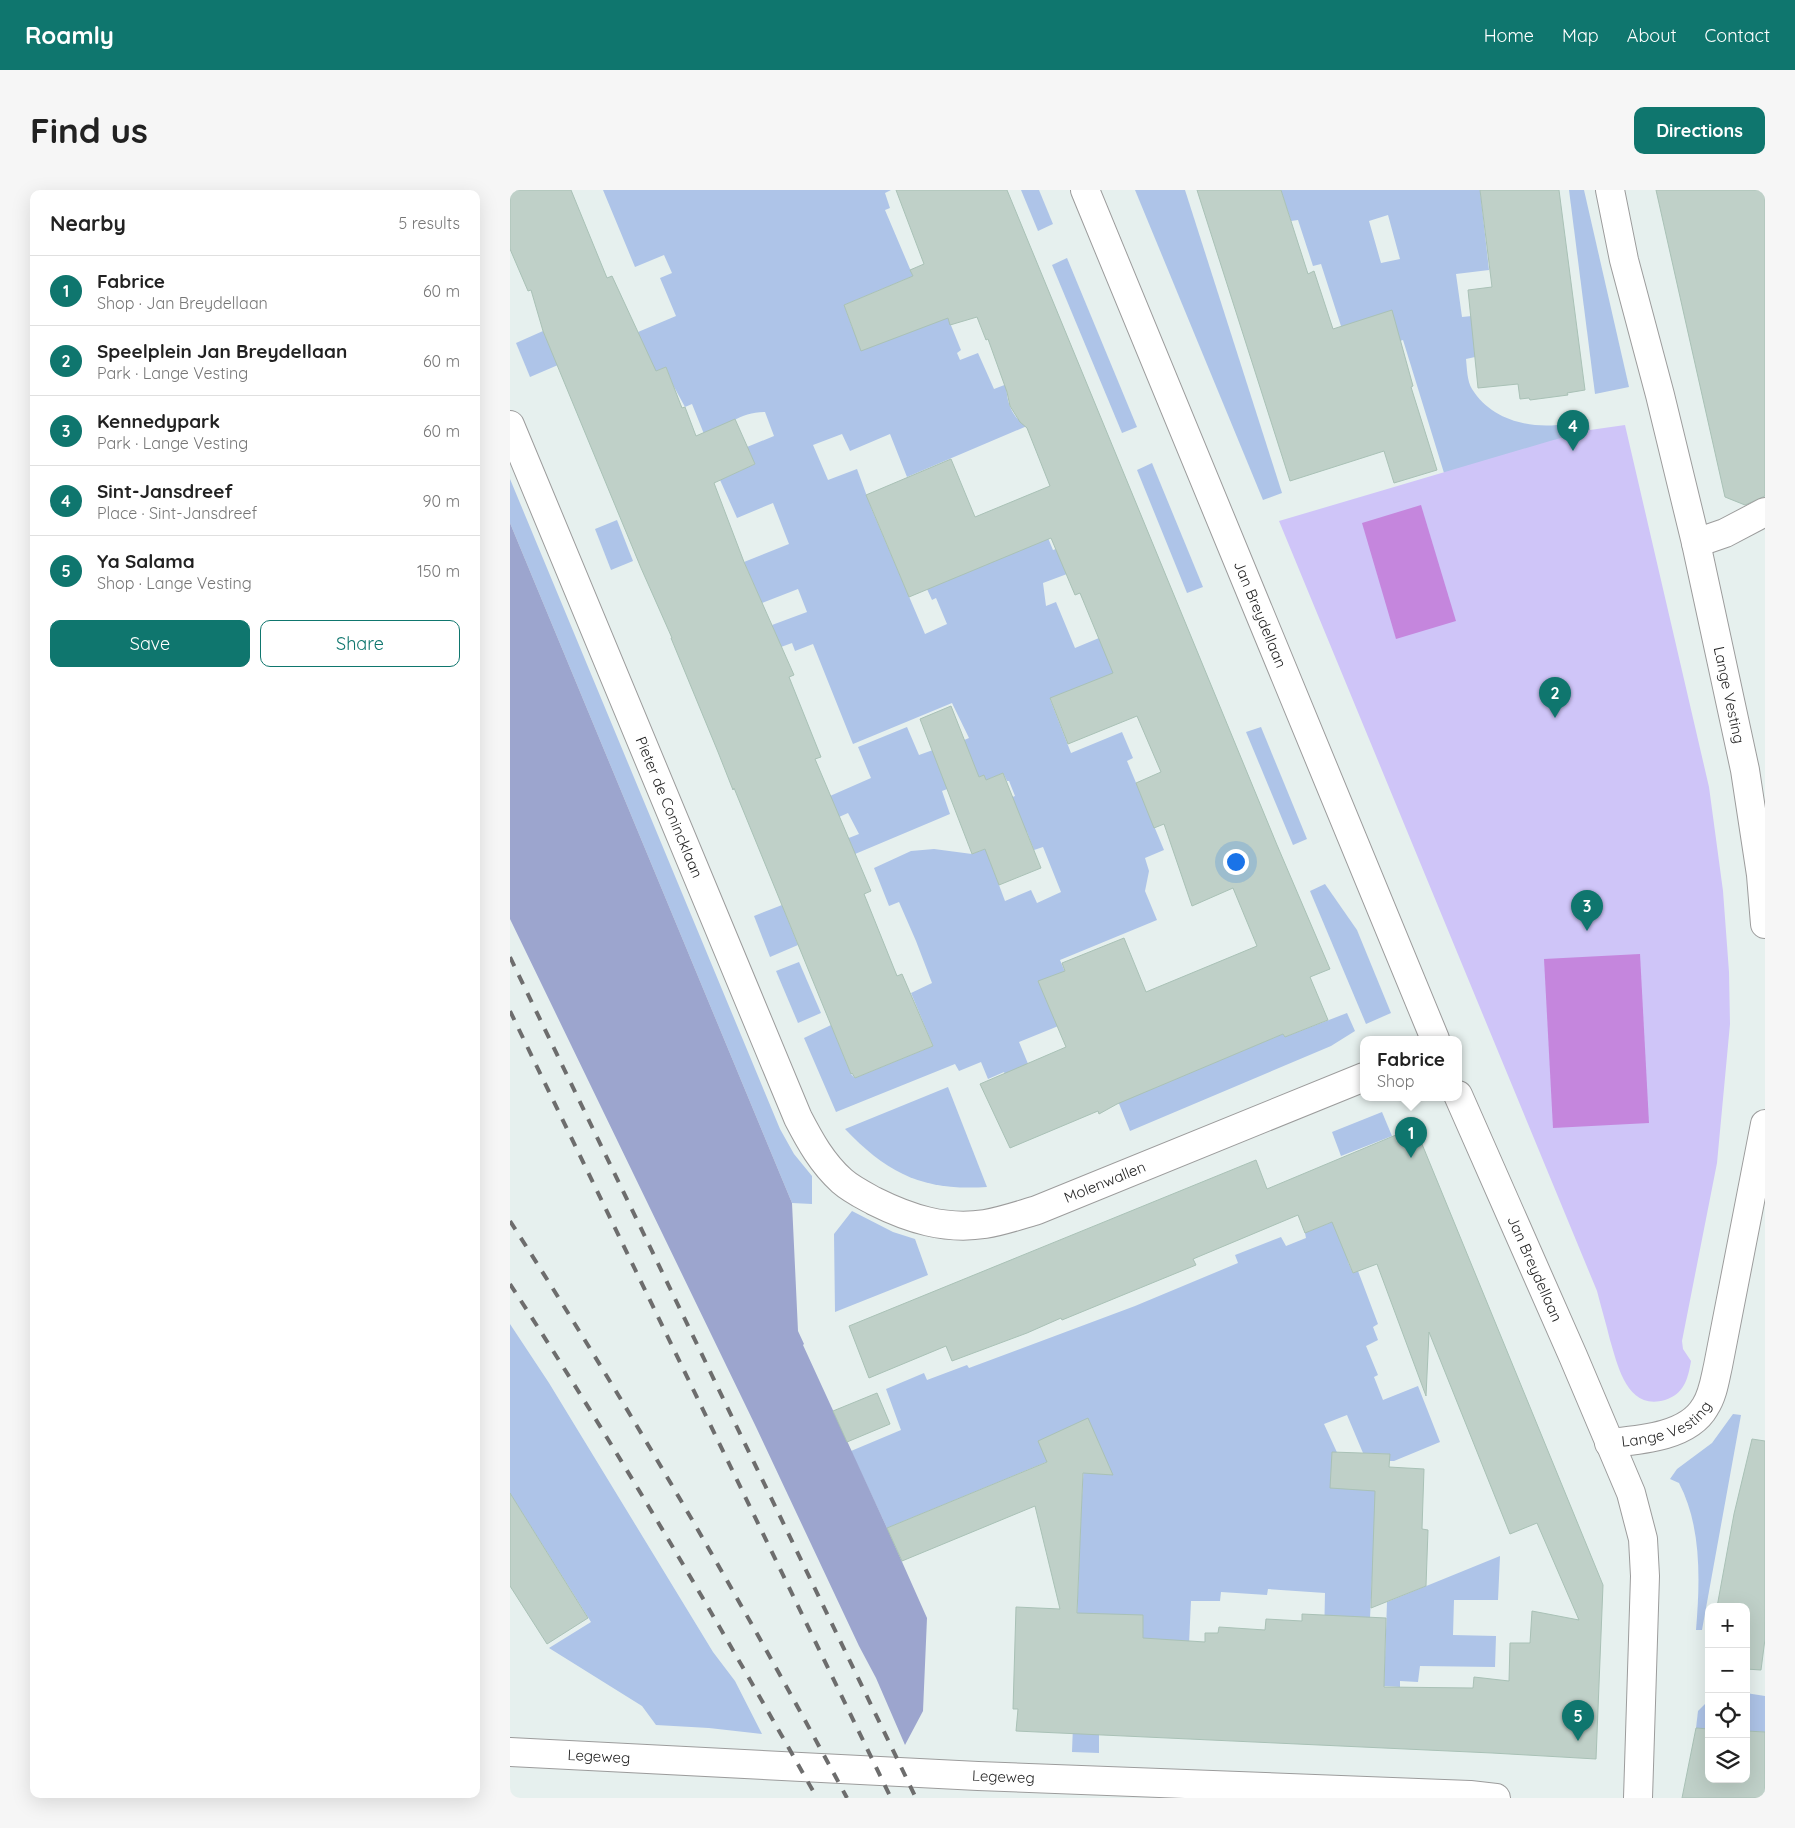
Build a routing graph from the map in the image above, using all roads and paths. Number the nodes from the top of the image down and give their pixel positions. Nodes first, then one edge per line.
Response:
1 (1085, 190) edge
2 (1610, 190) edge
3 (510, 425) edge
4 (1765, 512) edge
5 (1696, 543) junction
6 (1765, 924) edge
7 (1434, 1036) edge
8 (1360, 1079) edge
9 (1461, 1101) edge
10 (1765, 1124) edge
11 (842, 1182) joint
12 (1609, 1443) junction
13 (510, 1752) edge
14 (1107, 1789) edge
15 (1496, 1798) edge
16 (1638, 1798) edge

1 - 7 street, Jan Breydellaan
2 - 5 street, Lange Vesting
3 - 11 street, Pieter de Conincklaan
4 - 5 street
5 - 6 street, Lange Vesting
8 - 11 street, Molenwallen
9 - 12 street, Jan Breydellaan
10 - 12 street, Lange Vesting
12 - 16 street, Lange Vesting
13 - 14 street, Legeweg
14 - 15 street, Legeweg

